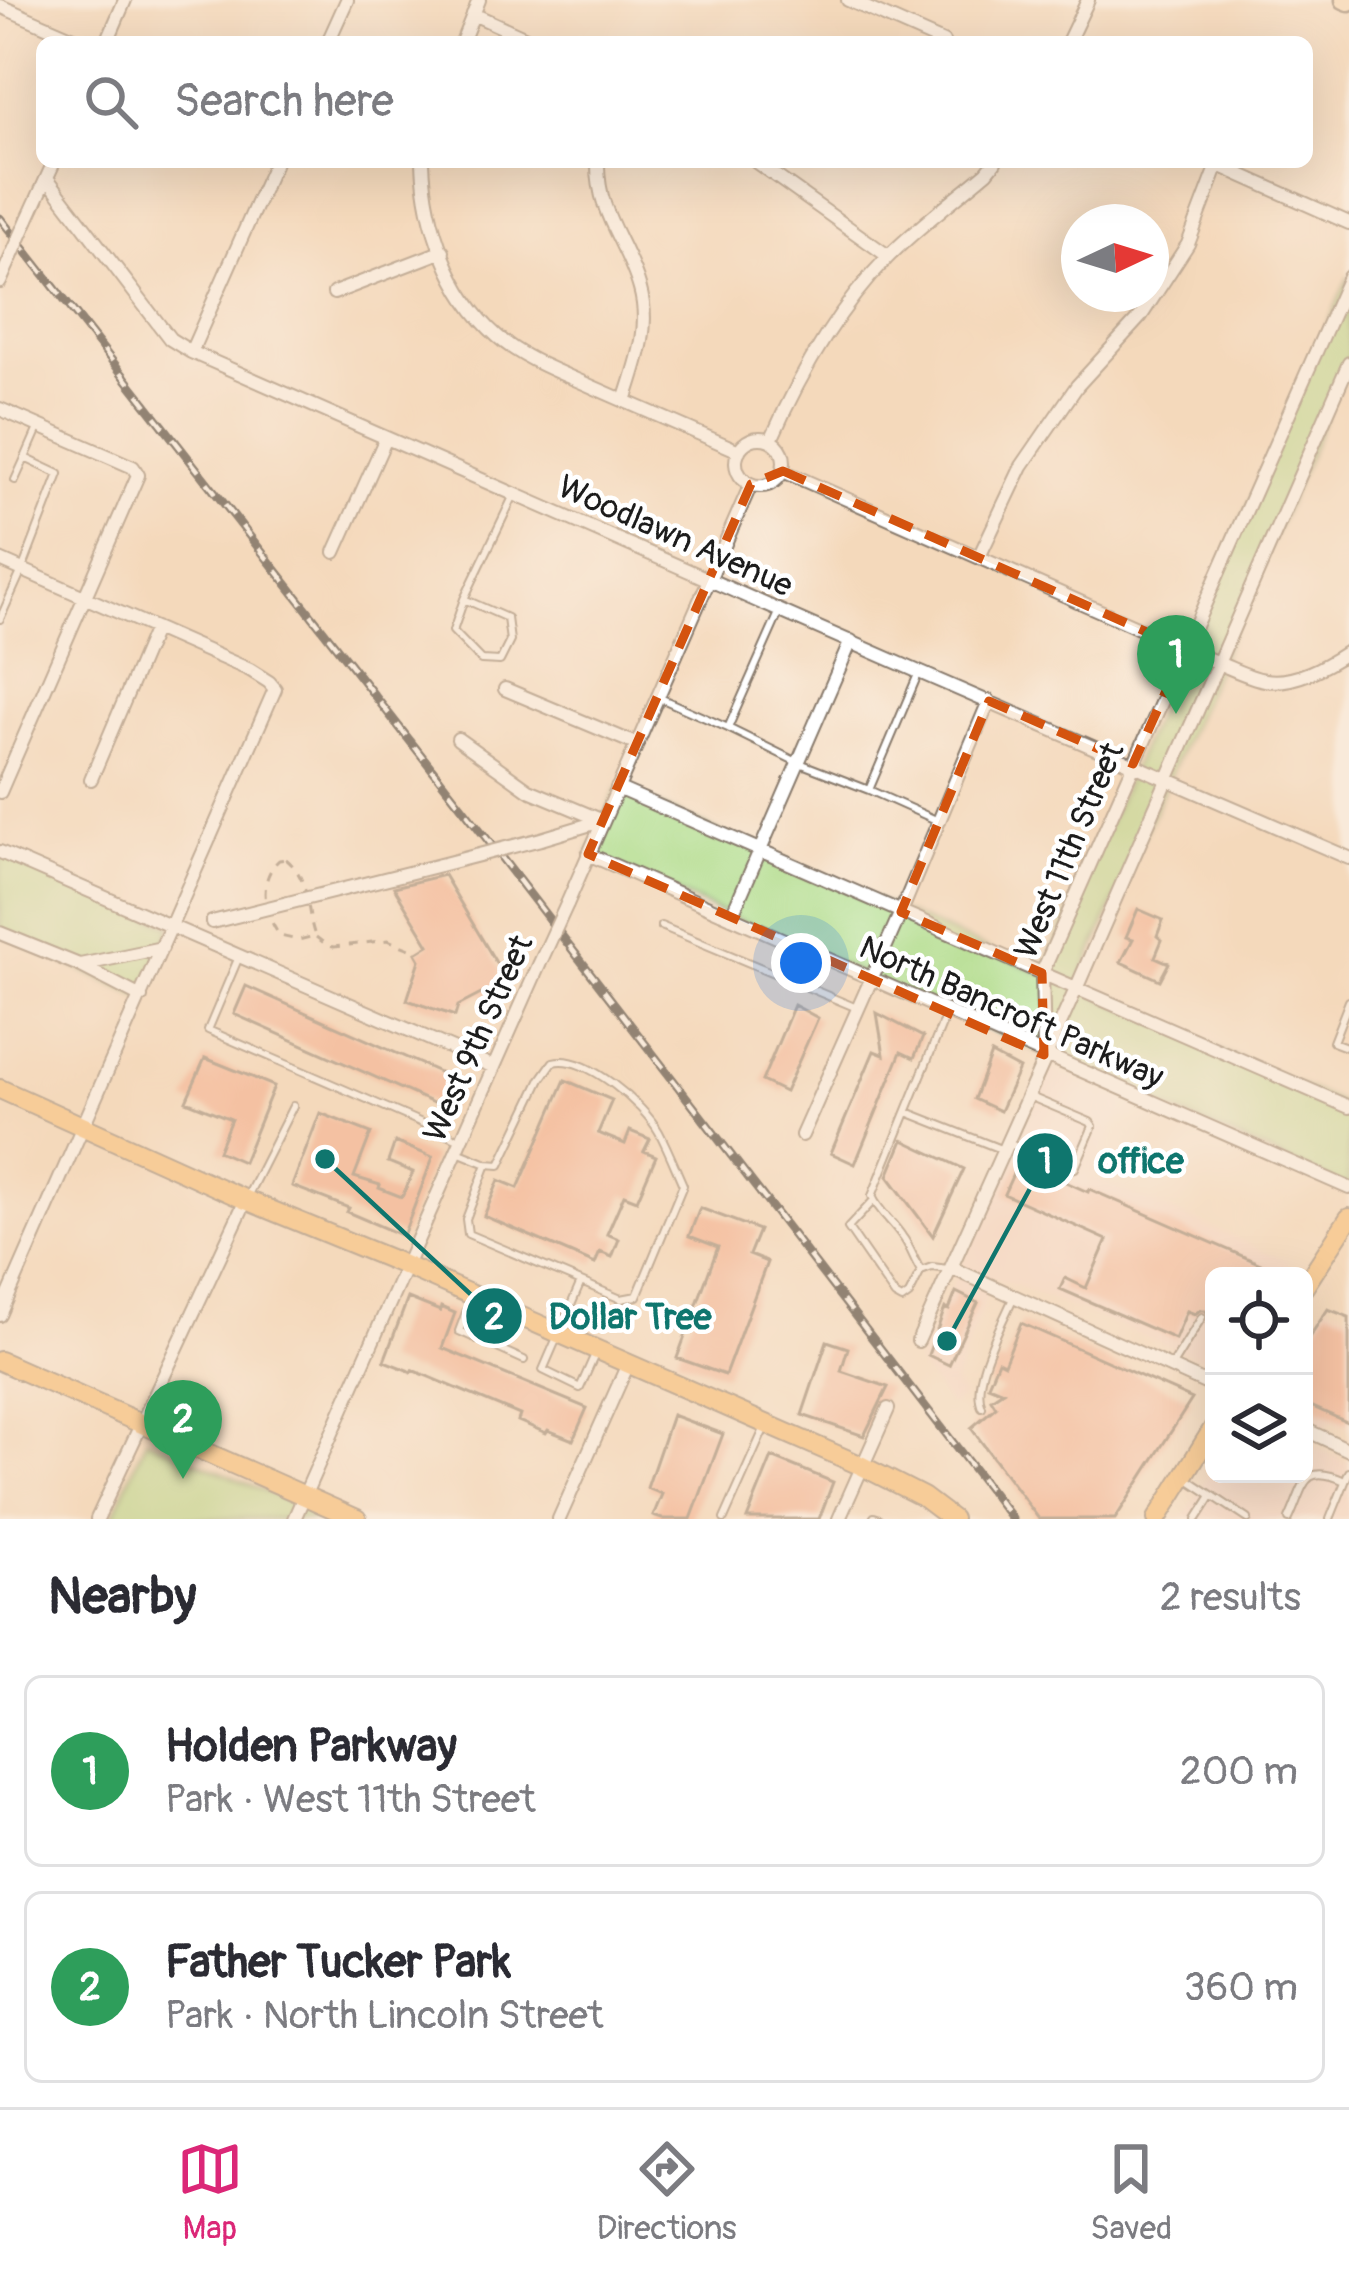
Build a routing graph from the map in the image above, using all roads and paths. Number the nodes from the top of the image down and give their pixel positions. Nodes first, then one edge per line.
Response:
1 (125, 0) edge
2 (347, 0) edge
3 (848, 0) edge
4 (1088, 0) edge
5 (0, 6) edge
6 (476, 7) edge
7 (68, 36) edge
8 (109, 36) edge
9 (331, 36) edge
10 (464, 36) edge
11 (525, 36) edge
12 (929, 36) edge
13 (1071, 36) edge
14 (51, 168) edge
15 (272, 168) edge
16 (423, 168) edge
17 (598, 168) edge
18 (764, 168) edge
19 (990, 168) edge
20 (1213, 168) edge
21 (1223, 168) edge
22 (47, 178) junction
23 (1349, 224) edge
24 (443, 251) junction
25 (888, 256) junction
26 (1349, 277) edge
27 (0, 282) edge
28 (334, 293) dead end
29 (191, 352) junction
30 (1349, 363) edge
31 (626, 401) junction
32 (0, 409) edge
33 (39, 426) junction
34 (386, 437) junction
35 (772, 440) junction
36 (739, 451) junction
37 (25, 458) junction
38 (782, 471) junction
39 (15, 480) dead end
40 (751, 484) junction
41 (514, 493) junction
42 (335, 552) dead end
43 (979, 557) junction
44 (0, 560) edge
45 (22, 570) junction
46 (708, 578) junction
47 (86, 598) junction
48 (464, 599) junction
49 (781, 610) junction
50 (0, 619) edge
51 (155, 628) junction
52 (851, 640) junction
53 (1185, 649) junction
54 (1349, 651) edge
55 (1218, 663) junction
56 (919, 673) junction
57 (505, 689) dead end
58 (657, 696) junction
59 (989, 701) junction
60 (728, 728) junction
61 (458, 739) dead end
62 (636, 744) junction
63 (0, 751) edge
64 (15, 758) junction
65 (797, 762) junction
66 (1133, 764) junction
67 (91, 778) dead end
68 (1168, 779) junction
69 (617, 788) junction
70 (869, 790) junction
71 (0, 792) edge
72 (603, 821) junction
73 (939, 822) junction
74 (759, 850) junction
75 (0, 852) edge
76 (588, 854) junction
77 (1349, 858) edge
78 (901, 912) junction
79 (731, 917) junction
80 (212, 922) dead end
81 (172, 926) junction
82 (661, 926) dead end
83 (0, 933) edge
84 (315, 936) dead end
85 (162, 948) junction
86 (417, 952) dead end
87 (240, 956) junction
88 (79, 965) junction
89 (1042, 974) junction
90 (871, 978) junction
91 (1076, 988) junction
92 (141, 997) junction
93 (1348, 1006) edge
94 (857, 1009) junction
95 (947, 1012) junction
96 (1349, 1048) edge
97 (1044, 1055) junction
98 (494, 1066) junction
99 (0, 1090) edge
100 (1027, 1095) junction
101 (293, 1106) dead end
102 (1349, 1107) edge
103 (907, 1112) junction
104 (83, 1126) junction
105 (802, 1135) dead end
106 (459, 1146) junction
107 (1005, 1146) junction
108 (488, 1164) junction
109 (1349, 1188) edge
110 (246, 1200) junction
111 (874, 1200) junction
112 (1349, 1218) edge
113 (406, 1267) junction
114 (952, 1268) junction
115 (921, 1271) junction
116 (1313, 1273) edge
117 (580, 1282) junction
118 (472, 1295) junction
119 (1014, 1297) junction
120 (504, 1310) junction
121 (0, 1315) edge
122 (1202, 1317) dead end
123 (557, 1333) junction
124 (918, 1341) dead end
125 (491, 1345) junction
126 (597, 1350) junction
127 (524, 1360) dead end
128 (0, 1361) edge
129 (628, 1364) junction
130 (1171, 1367) junction
131 (1205, 1383) edge
132 (982, 1407) dead end
133 (888, 1409) dead end
134 (141, 1423) junction
135 (767, 1424) junction
136 (1313, 1433) edge
137 (1205, 1441) edge
138 (1349, 1450) edge
139 (862, 1466) junction
140 (1183, 1476) junction
141 (1347, 1476) edge
142 (304, 1496) junction
143 (1213, 1496) junction
144 (1232, 1514) edge
145 (98, 1519) edge
146 (294, 1519) edge
147 (357, 1519) edge
148 (560, 1519) edge
149 (724, 1519) edge
150 (839, 1519) edge
151 (952, 1519) edge
152 (1157, 1519) edge
153 (1197, 1519) edge
154 (1248, 1519) edge
155 (1289, 1519) edge
156 (1330, 1519) edge

1 - 8 street
2 - 9 street
3 - 12 street
4 - 13 street
5 - 7 street
6 - 10 street
6 - 11 street
14 - 22 street
15 - 29 street
16 - 24 street
17 - 31 street
18 - 25 street
19 - 25 street
20 - 43 street
21 - 23 street
22 - 27 street, bridge
22 - 29 street, Woodlawn Avenue
24 - 28 street
24 - 31 street
25 - 35 street
26 - 53 street, West 11th Street
29 - 34 street, Woodlawn Avenue
30 - 55 street, West 11th Street
31 - 36 street
32 - 33 street
33 - 37 lane
33 - 47 street
34 - 41 street, Woodlawn Avenue
34 - 42 street
35 - 36 street
35 - 38 street
36 - 40 street
37 - 39 lane
37 - 45 lane
38 - 40 street
38 - 43 street
40 - 46 street, West 9th Street
41 - 46 street, Woodlawn Avenue
41 - 48 lane
43 - 53 street
44 - 45 street
45 - 47 street
45 - 50 lane
46 - 49 street, Woodlawn Avenue
46 - 58 street, West 9th Street
47 - 51 street
47 - 64 street
48 - 48 lane
49 - 52 street, Woodlawn Avenue
49 - 60 lane
51 - 67 street
51 - 81 street
52 - 56 street, Woodlawn Avenue
52 - 65 street
53 - 55 street
53 - 66 street, West 11th Street
54 - 55 street
55 - 68 street, West 11th Street
56 - 59 street, Woodlawn Avenue
56 - 70 lane
57 - 62 street
58 - 60 lane
58 - 62 street, West 9th Street
59 - 66 street, Woodlawn Avenue
59 - 73 street
60 - 65 lane
61 - 72 street
62 - 69 street, West 9th Street
63 - 64 lane
64 - 71 street
65 - 70 lane
65 - 74 street
66 - 68 street, Woodlawn Avenue
66 - 89 street, West 11th Street
68 - 77 street, Woodlawn Avenue
68 - 91 street, West 11th Street
69 - 72 street, West 9th Street
69 - 74 street, North Bancroft Parkway
70 - 73 lane
72 - 76 street, West 9th Street
72 - 80 street, bridge
73 - 78 street
74 - 78 street, North Bancroft Parkway
74 - 79 street
75 - 81 street
76 - 79 street, North Bancroft Parkway
76 - 98 street, West 9th Street, bridge
78 - 89 street, North Bancroft Parkway
78 - 90 street
79 - 90 street, North Bancroft Parkway
81 - 85 street
81 - 87 street
82 - 94 lane
83 - 88 street
84 - 86 path
85 - 88 street
85 - 92 street
87 - 98 street
87 - 106 lane
88 - 92 street
89 - 91 street, North Bancroft Parkway
89 - 97 street, West 11th Street
90 - 94 street
90 - 95 street, North Bancroft Parkway
91 - 97 street, West 11th Street
91 - 102 street, North Bancroft Parkway
92 - 104 street
93 - 96 lane
94 - 105 street
95 - 97 street, North Bancroft Parkway
95 - 103 lane
97 - 100 street, West 11th Street
97 - 109 street, North Bancroft Parkway
98 - 106 street, West 9th Street
99 - 104 main road
100 - 107 street, West 11th Street
100 - 107 lane
101 - 110 lane
103 - 107 lane
103 - 111 lane
104 - 110 main road
104 - 121 street
106 - 108 lane
106 - 113 street, West 9th Street
107 - 114 street, West 11th Street
108 - 117 lane
108 - 117 lane
110 - 113 main road
110 - 134 street
111 - 115 lane
111 - 115 lane
112 - 116 main road
113 - 118 main road
113 - 142 street, West 9th Street
114 - 115 lane
114 - 119 street
114 - 124 street, West 11th Street
117 - 123 lane
118 - 120 main road
118 - 125 lane
119 - 130 street
119 - 132 lane
120 - 123 main road
120 - 125 lane
122 - 130 lane
123 - 126 main road
123 - 126 lane
125 - 127 lane
126 - 129 main road
128 - 134 main road
129 - 135 main road
129 - 148 street
130 - 131 street
133 - 139 street
134 - 142 main road
134 - 145 street
135 - 139 main road
135 - 149 lane
136 - 138 street
137 - 140 main road
139 - 150 street
139 - 151 main road
140 - 143 lane
140 - 152 main road
141 - 155 lane
141 - 156 lane
142 - 146 street, West 9th Street
142 - 147 main road
143 - 144 lane
143 - 153 lane
144 - 154 lane

